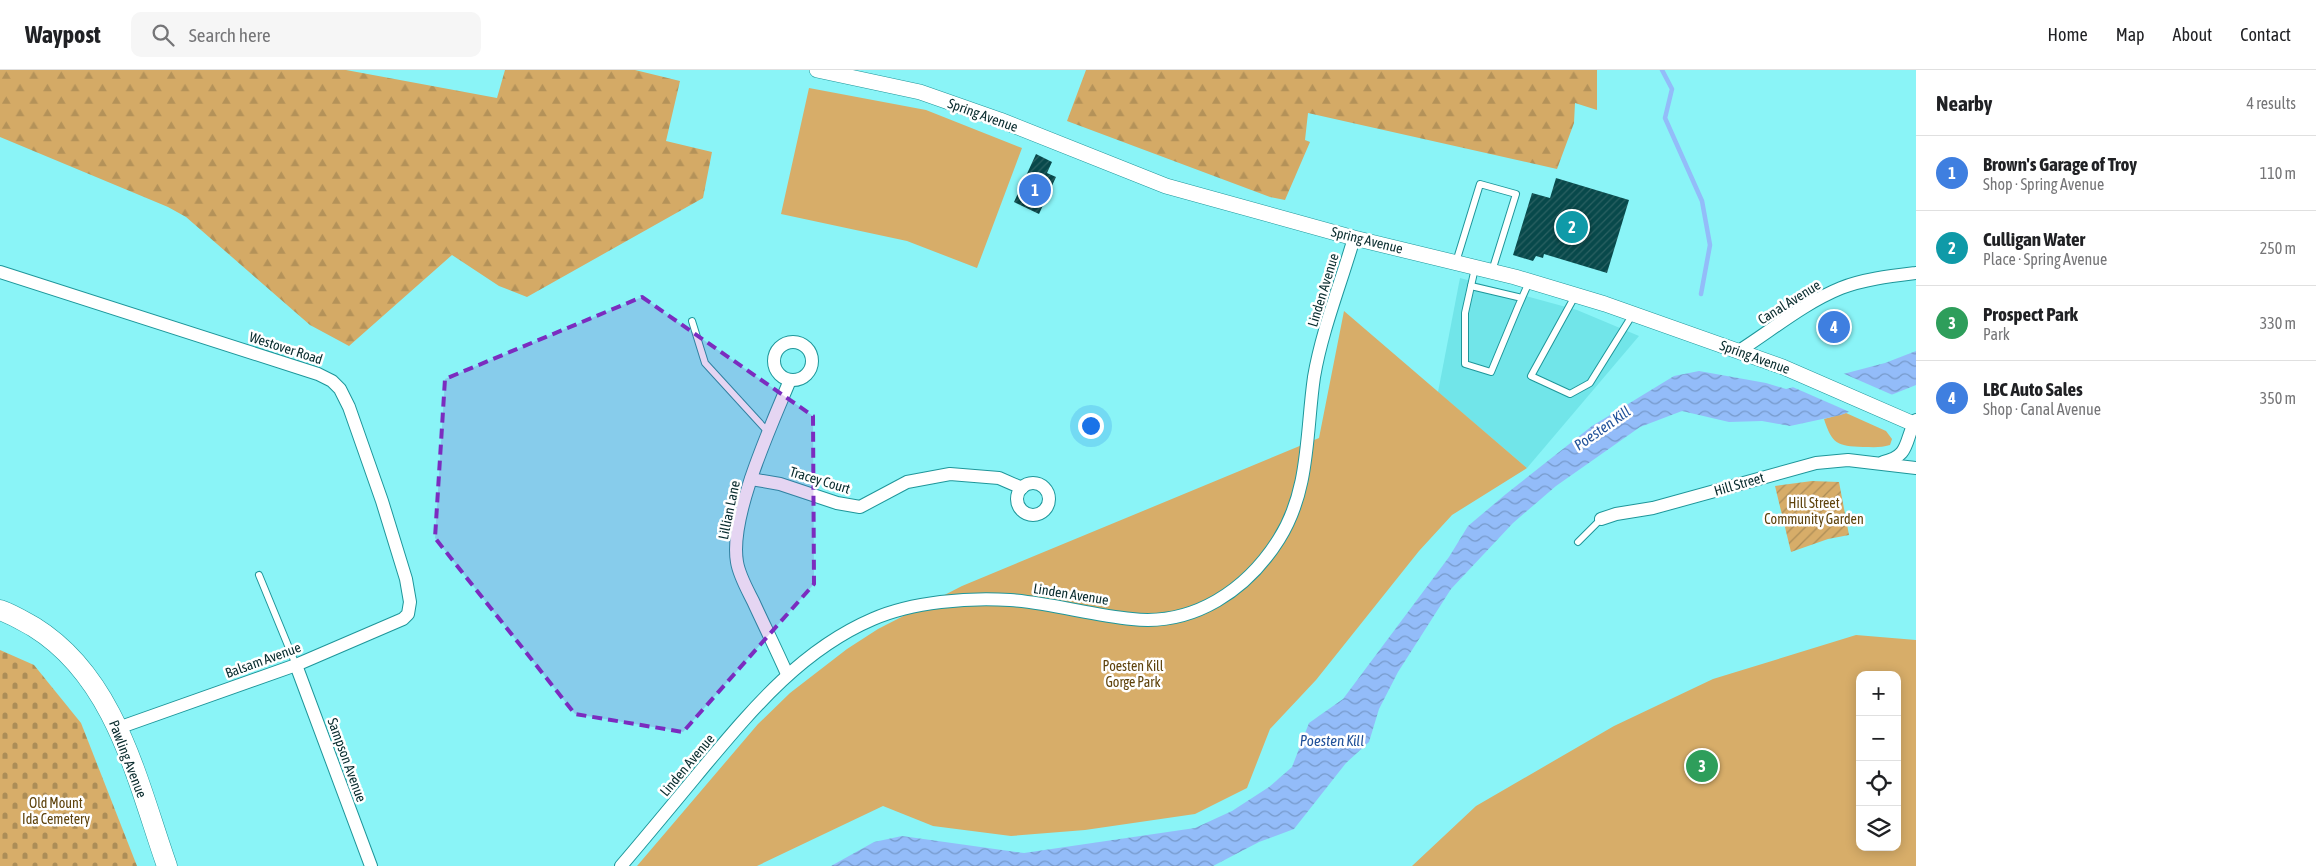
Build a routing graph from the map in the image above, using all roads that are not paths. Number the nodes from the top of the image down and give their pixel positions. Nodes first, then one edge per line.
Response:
1 (817, 70) edge
2 (1354, 238) junction
3 (1456, 262) junction
4 (1475, 267) junction
5 (1492, 271) junction
6 (0, 272) edge
7 (1916, 273) edge
8 (1529, 281) junction
9 (1471, 286) junction
10 (1576, 295) junction
11 (1522, 298) junction
12 (1633, 314) junction
13 (692, 321) dead end
14 (1739, 352) junction
15 (790, 380) dead end
16 (1915, 423) edge
17 (769, 433) junction
18 (1878, 463) junction
19 (1916, 468) edge
20 (751, 479) junction
21 (1022, 488) dead end
22 (1601, 519) joint
23 (1578, 542) dead end
24 (259, 575) dead end
25 (409, 608) joint
26 (0, 610) edge
27 (296, 664) junction
28 (787, 674) junction
29 (118, 728) junction
30 (167, 866) edge
31 (371, 866) edge
32 (621, 866) edge

1 - 2 street, Spring Avenue
2 - 3 street, Spring Avenue
2 - 28 street, Linden Avenue
3 - 4 street, Spring Avenue
3 - 5 lane
4 - 5 street, Spring Avenue
4 - 9 lane
5 - 8 street, Spring Avenue
6 - 25 street, Westover Road
7 - 14 street, Canal Avenue
8 - 10 street, Spring Avenue
8 - 11 lane
9 - 11 lane
9 - 11 lane
10 - 12 street, Spring Avenue
10 - 12 lane
12 - 14 street, Spring Avenue
13 - 17 lane
14 - 16 street, Spring Avenue
15 - 17 street, Lillian Lane
16 - 18 street, Hill Street
17 - 20 street, Lillian Lane
18 - 19 street, Hill Street
18 - 22 street, Hill Street
20 - 21 street, Tracey Court
20 - 28 street, Lillian Lane
22 - 23 lane
24 - 27 lane
25 - 27 street, Balsam Avenue
26 - 29 main road, Pawling Avenue
27 - 29 street, Balsam Avenue
27 - 31 street, Sampson Avenue
28 - 32 street, Linden Avenue
29 - 30 main road, Pawling Avenue

